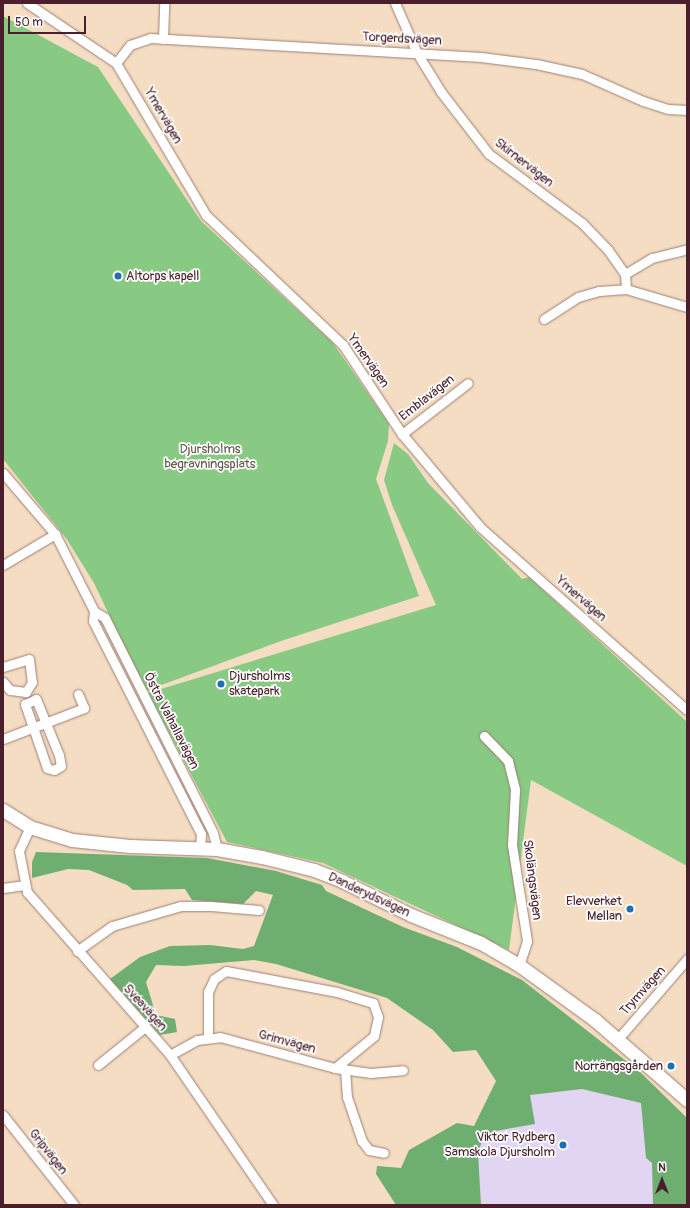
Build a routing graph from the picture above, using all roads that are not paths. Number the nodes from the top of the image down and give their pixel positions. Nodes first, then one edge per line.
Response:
1 (27, 3) edge
2 (164, 3) edge
3 (395, 3) edge
4 (162, 39) junction
5 (416, 53) junction
6 (116, 63) junction
7 (687, 110) edge
8 (687, 249) edge
9 (625, 274) junction
10 (626, 289) junction
11 (687, 307) edge
12 (544, 319) dead end
13 (468, 383) dead end
14 (402, 434) junction
15 (3, 473) edge
16 (55, 534) junction
17 (3, 565) edge
18 (94, 611) junction
19 (3, 668) edge
20 (3, 682) edge
21 (78, 694) dead end
22 (687, 710) edge
23 (47, 724) junction
24 (32, 729) junction
25 (484, 736) dead end
26 (3, 738) edge
27 (3, 810) edge
28 (30, 827) junction
29 (200, 847) junction
30 (217, 849) junction
31 (25, 885) junction
32 (3, 888) edge
33 (259, 910) dead end
34 (77, 951) junction
35 (687, 959) edge
36 (518, 965) junction
37 (145, 1027) junction
38 (208, 1037) junction
39 (618, 1039) junction
40 (170, 1055) junction
41 (98, 1065) dead end
42 (340, 1069) junction
43 (403, 1070) dead end
44 (687, 1100) edge
45 (3, 1115) edge
46 (384, 1153) dead end
47 (74, 1205) edge
48 (273, 1205) edge

1 - 6 street, Ymervägen
2 - 4 street
3 - 5 street, Skirnervägen
4 - 5 street, Torgerdsvägen
4 - 6 street, Torgerdsvägen
5 - 7 street, Torgerdsvägen
5 - 9 street, Skirnervägen
6 - 14 street, Ymervägen
8 - 9 street
9 - 10 street
10 - 11 street
10 - 12 street
13 - 14 street, Emblavägen
14 - 22 street, Ymervägen
15 - 16 street, Östra Valhallavägen
16 - 17 street
16 - 18 street, Östra Valhallavägen
18 - 29 street, Östra Valhallavägen
18 - 30 street, Östra Valhallavägen
19 - 20 street
21 - 23 street
23 - 24 street
23 - 24 street
23 - 24 street
24 - 26 street
25 - 36 street, Skolängsvägen
27 - 28 street, Danderydsvägen
28 - 29 street, Danderydsvägen
28 - 31 street, Sveavägen
29 - 30 street, Danderydsvägen
30 - 36 street, Danderydsvägen
31 - 32 street
31 - 34 street, Sveavägen
33 - 34 street
34 - 37 street, Sveavägen
35 - 39 street, Trymvägen
36 - 39 street, Danderydsvägen
37 - 40 street, Sveavägen
37 - 41 street
38 - 40 street, Grimvägen
38 - 42 street, Grimvägen
38 - 42 street
39 - 44 street, Danderydsvägen
40 - 48 street, Sveavägen
42 - 43 street, Grimvägen
42 - 46 street
45 - 47 street, Gripvägen

